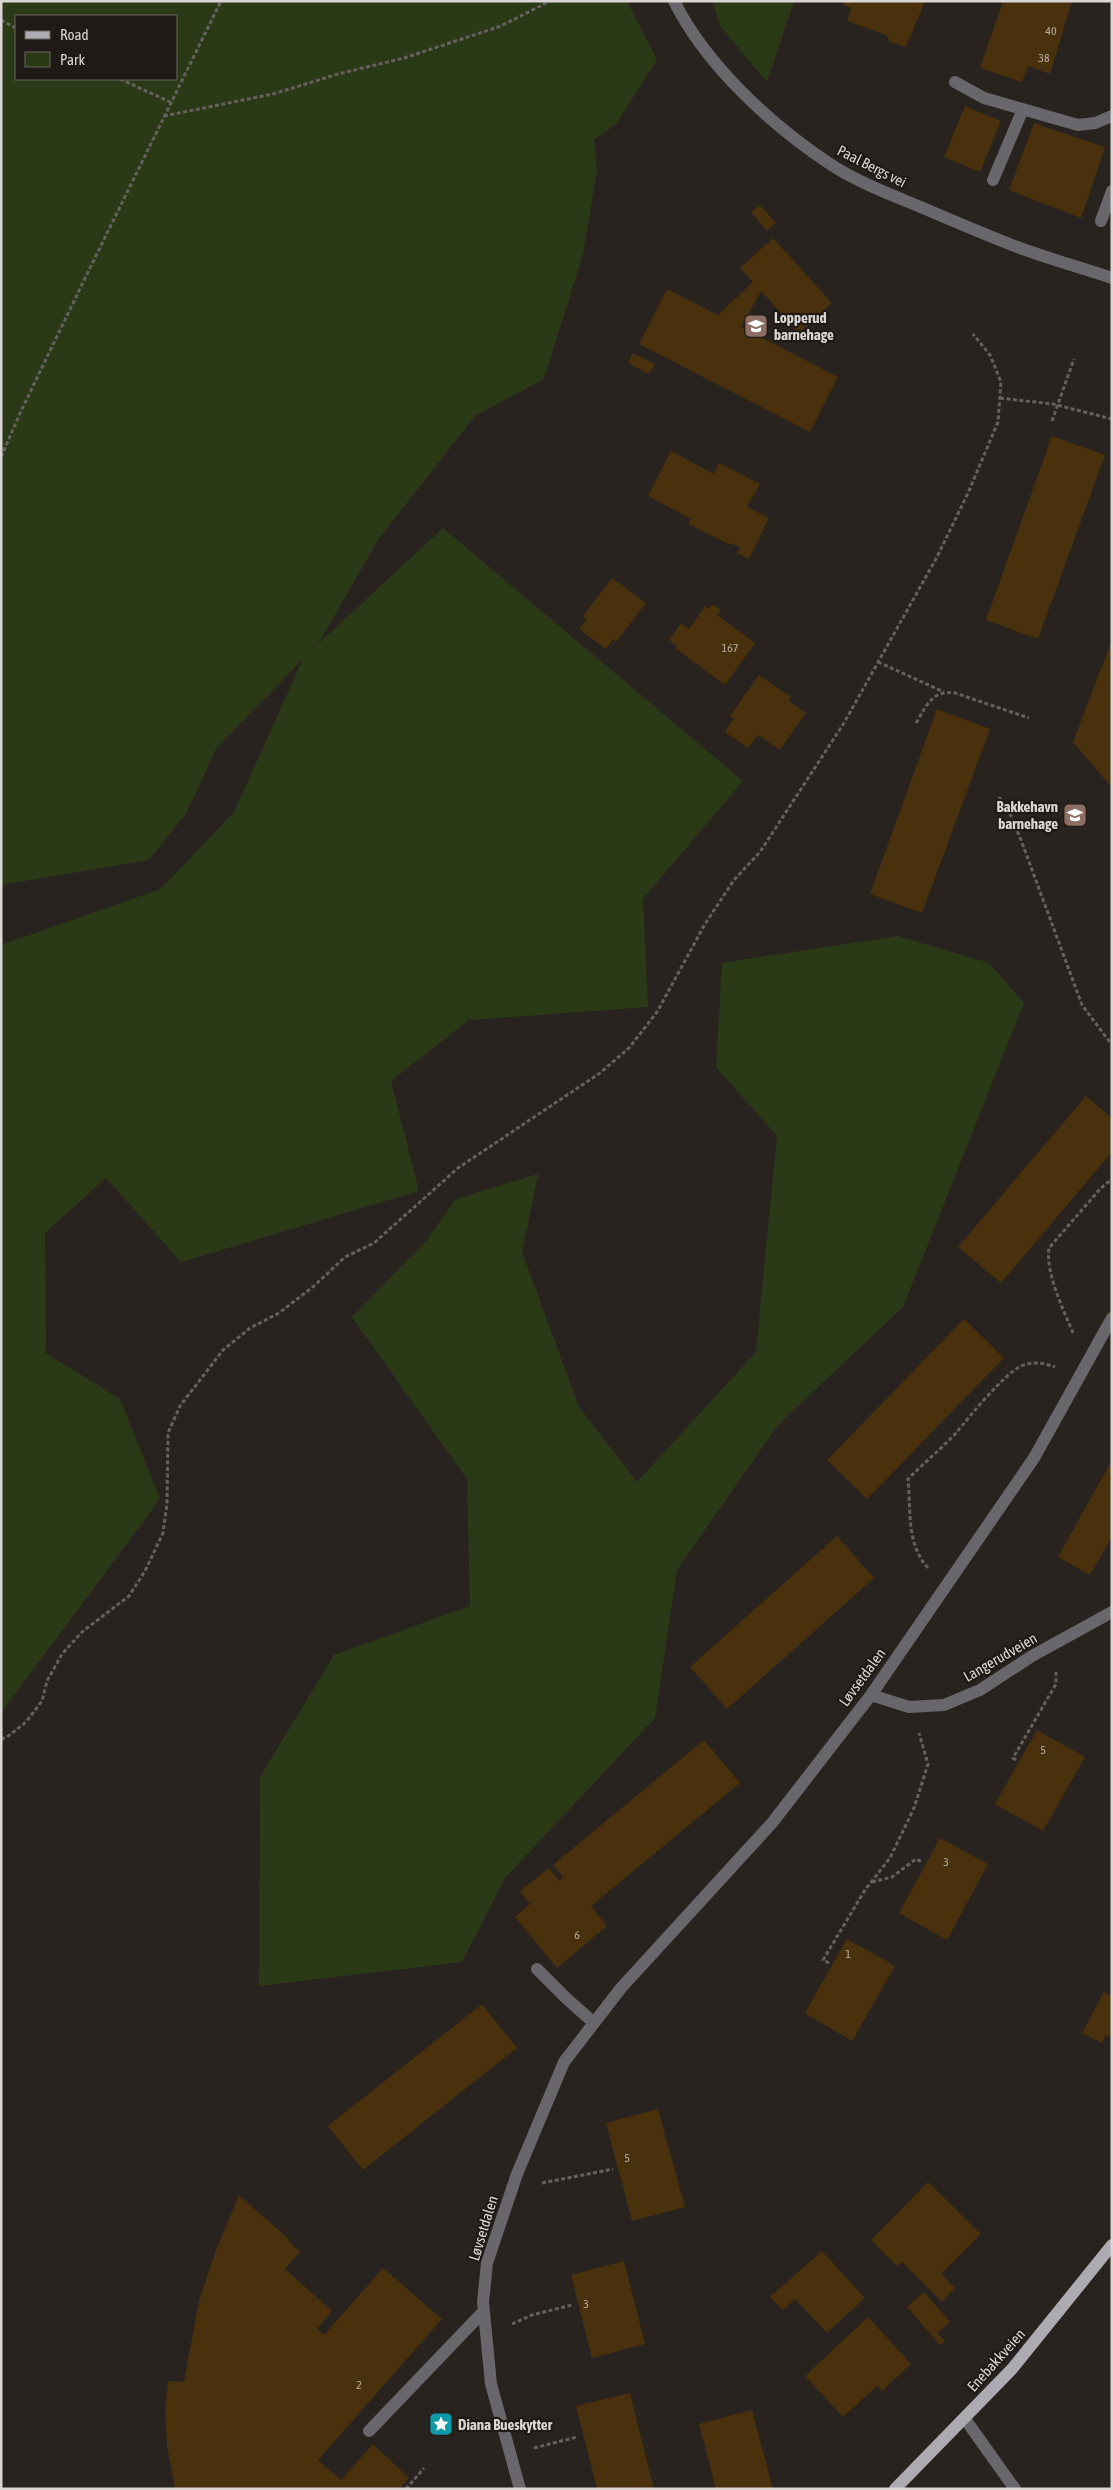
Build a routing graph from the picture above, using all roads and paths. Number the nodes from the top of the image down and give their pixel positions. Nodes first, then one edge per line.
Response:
1 (221, 1) edge
2 (550, 1) edge
3 (674, 1) edge
4 (1, 20) edge
5 (15, 27) edge
6 (122, 80) edge
7 (955, 82) dead end
8 (170, 102) junction
9 (1023, 109) junction
10 (164, 116) junction
11 (1112, 116) edge
12 (993, 180) dead end
13 (1112, 191) edge
14 (1101, 221) dead end
15 (1112, 278) edge
16 (974, 334) dead end
17 (1074, 359) dead end
18 (1000, 398) junction
19 (1057, 405) junction
20 (1112, 419) edge
21 (1052, 421) dead end
22 (1, 458) edge
23 (878, 662) junction
24 (944, 692) junction
25 (1029, 718) dead end
26 (916, 723) dead end
27 (999, 798) dead end
28 (1112, 1045) edge
29 (1111, 1178) edge
30 (1112, 1318) edge
31 (1073, 1334) dead end
32 (1055, 1367) dead end
33 (928, 1568) dead end
34 (1112, 1612) edge
35 (1044, 1650) junction
36 (870, 1695) junction
37 (909, 1707) junction
38 (1, 1739) edge
39 (1016, 1760) dead end
40 (922, 1862) dead end
41 (872, 1882) junction
42 (829, 1963) dead end
43 (537, 1969) dead end
44 (594, 2023) junction
45 (613, 2168) dead end
46 (536, 2184) dead end
47 (1112, 2245) edge
48 (572, 2305) dead end
49 (484, 2311) junction
50 (508, 2325) dead end
51 (965, 2419) junction
52 (369, 2431) dead end
53 (577, 2437) dead end
54 (528, 2449) dead end
55 (424, 2468) dead end
56 (406, 2489) edge
57 (520, 2489) edge
58 (895, 2489) edge
59 (1015, 2489) edge

1 - 8 path
2 - 10 path
3 - 15 street, Paal Bergs vei
4 - 5 path
6 - 8 path
7 - 9 street
8 - 10 path
9 - 11 street
9 - 12 street
10 - 22 path
13 - 14 street
16 - 18 path
17 - 19 path
18 - 19 path
18 - 23 path
19 - 20 path
19 - 21 path
23 - 24 path
23 - 38 path
24 - 25 path
24 - 26 path
27 - 28 path
29 - 31 path
30 - 36 street, Løvsetdalen
32 - 33 path
34 - 35 street, Langerudveien
35 - 37 street, Langerudveien
35 - 39 path
36 - 37 street, Langerudveien
36 - 44 street, Løvsetdalen
37 - 41 path
40 - 41 path
41 - 42 path
43 - 44 street
44 - 49 street, Løvsetdalen
45 - 46 path
47 - 51 main road, Enebakkveien
48 - 50 path
49 - 52 street
49 - 57 street, Løvsetdalen
51 - 58 main road, Enebakkveien
51 - 59 street
53 - 54 path
55 - 56 path

